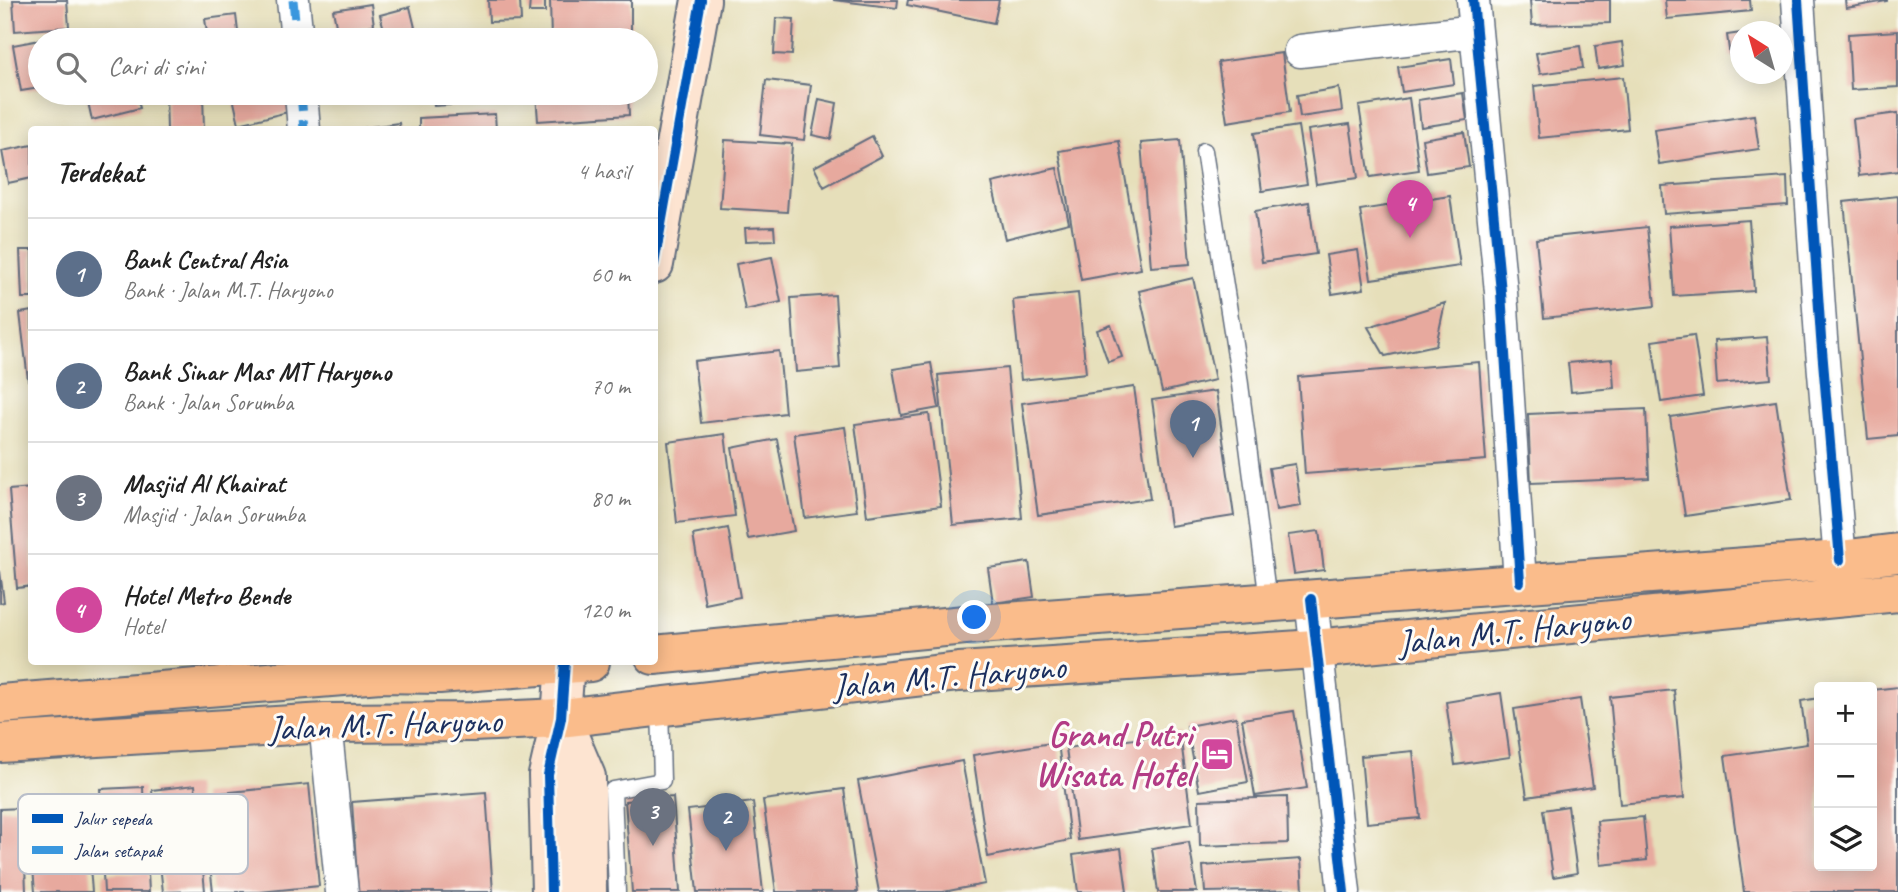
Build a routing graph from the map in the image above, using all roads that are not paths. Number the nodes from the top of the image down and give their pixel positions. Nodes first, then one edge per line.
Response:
1 (293, 0) edge
2 (701, 0) edge
3 (1473, 0) edge
4 (1798, 0) edge
5 (296, 28) edge
6 (1476, 31) junction
7 (1300, 51) dead end
8 (302, 105) edge
9 (304, 126) edge
10 (1204, 151) dead end
11 (658, 242) edge
12 (1898, 553) edge
13 (1840, 560) junction
14 (1520, 582) junction
15 (1898, 592) edge
16 (1311, 599) junction
17 (1268, 601) junction
18 (1315, 649) junction
19 (658, 655) edge
20 (540, 665) edge
21 (572, 665) edge
22 (0, 704) edge
23 (660, 705) junction
24 (561, 718) junction
25 (326, 723) junction
26 (0, 743) edge
27 (342, 892) edge
28 (551, 892) edge
29 (587, 892) edge
30 (617, 892) edge
31 (1344, 892) edge

1 - 5 street
2 - 11 street
3 - 6 street
4 - 13 street
6 - 7 street
6 - 14 street
8 - 9 street
10 - 17 lane
12 - 13 highway, Jalan M.T. Haryono
13 - 14 highway, Jalan M.T. Haryono
14 - 16 highway, Jalan M.T. Haryono
15 - 18 highway, Jalan M.T. Haryono
16 - 17 highway, Jalan M.T. Haryono
16 - 18 street
17 - 19 highway, Jalan M.T. Haryono
18 - 23 highway, Jalan M.T. Haryono
18 - 31 street
20 - 22 highway, Jalan M.T. Haryono
21 - 24 street
23 - 24 highway, Jalan M.T. Haryono
23 - 30 lane
24 - 25 highway, Jalan M.T. Haryono
24 - 28 street
24 - 29 street
25 - 26 highway, Jalan M.T. Haryono
25 - 27 street

